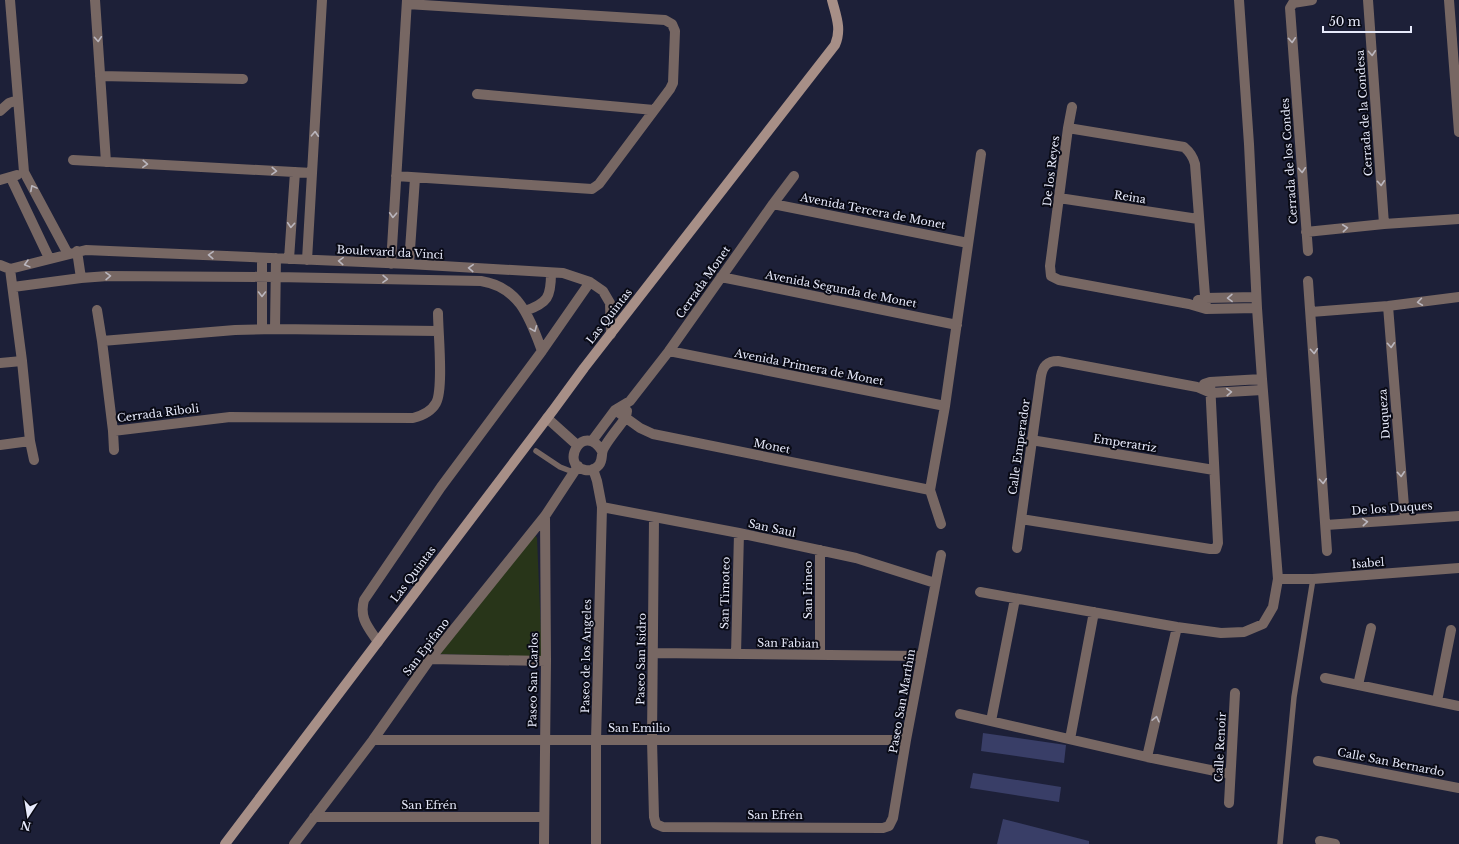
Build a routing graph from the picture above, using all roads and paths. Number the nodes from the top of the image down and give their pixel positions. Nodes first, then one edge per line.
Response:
1 (10, 0) edge
2 (95, 0) edge
3 (322, 0) edge
4 (832, 0) edge
5 (1238, 0) edge
6 (1312, 0) edge
7 (1368, 0) edge
8 (1452, 0) edge
9 (407, 2) edge
10 (100, 76) junction
11 (243, 79) dead end
12 (477, 94) dead end
13 (18, 100) junction
14 (1072, 107) dead end
15 (654, 110) junction
16 (0, 111) edge
17 (1068, 128) junction
18 (1459, 132) edge
19 (981, 154) dead end
20 (73, 160) dead end
21 (106, 162) junction
22 (24, 172) junction
23 (295, 172) junction
24 (312, 173) junction
25 (396, 176) junction
26 (794, 176) dead end
27 (11, 178) junction
28 (415, 178) junction
29 (0, 180) edge
30 (1059, 198) junction
31 (773, 204) junction
32 (1198, 219) junction
33 (1459, 219) edge
34 (1384, 224) junction
35 (1306, 232) junction
36 (968, 243) junction
37 (1308, 251) dead end
38 (73, 252) junction
39 (50, 258) junction
40 (262, 258) junction
41 (276, 258) junction
42 (289, 259) junction
43 (307, 260) junction
44 (390, 264) junction
45 (409, 264) junction
46 (0, 265) edge
47 (10, 269) junction
48 (510, 271) junction
49 (551, 273) junction
50 (262, 277) junction
51 (276, 277) junction
52 (81, 278) junction
53 (722, 278) junction
54 (1308, 281) dead end
55 (594, 284) junction
56 (14, 287) junction
57 (504, 288) junction
58 (1256, 297) junction
59 (1459, 297) edge
60 (1205, 298) junction
61 (1189, 304) junction
62 (1388, 306) junction
63 (1257, 308) junction
64 (1206, 309) junction
65 (97, 310) dead end
66 (525, 311) junction
67 (1311, 312) junction
68 (438, 313) dead end
69 (957, 325) junction
70 (262, 329) junction
71 (275, 329) junction
72 (438, 331) junction
73 (611, 334) junction
74 (102, 341) junction
75 (542, 351) junction
76 (669, 351) junction
77 (22, 361) junction
78 (0, 363) edge
79 (1262, 379) junction
80 (1210, 382) junction
81 (1197, 387) junction
82 (1262, 390) junction
83 (1211, 393) junction
84 (630, 401) junction
85 (944, 406) junction
86 (615, 410) junction
87 (626, 417) junction
88 (547, 418) junction
89 (113, 431) junction
90 (1031, 440) junction
91 (592, 441) junction
92 (30, 442) junction
93 (0, 445) edge
94 (577, 445) junction
95 (114, 450) dead end
96 (536, 451) dead end
97 (602, 451) junction
98 (34, 460) dead end
99 (575, 469) junction
100 (593, 469) junction
101 (1214, 470) junction
102 (930, 490) junction
103 (602, 507) junction
104 (545, 516) junction
105 (1459, 516) edge
106 (654, 518) junction
107 (1021, 519) junction
108 (1405, 519) junction
109 (940, 524) dead end
110 (1326, 526) junction
111 (739, 533) junction
112 (1017, 548) dead end
113 (820, 550) junction
114 (1327, 551) dead end
115 (941, 555) dead end
116 (1459, 568) edge
117 (1278, 579) junction
118 (1313, 579) junction
119 (935, 584) junction
120 (980, 592) dead end
121 (1015, 599) junction
122 (1094, 612) junction
123 (1177, 627) junction
124 (1370, 628) dead end
125 (1451, 630) dead end
126 (378, 642) junction
127 (654, 653) junction
128 (736, 654) junction
129 (820, 655) junction
130 (922, 656) junction
131 (430, 659) junction
132 (546, 661) junction
133 (1325, 678) dead end
134 (1358, 685) junction
135 (1235, 693) dead end
136 (1437, 702) junction
137 (1459, 706) edge
138 (960, 714) dead end
139 (991, 721) junction
140 (1070, 739) junction
141 (373, 740) junction
142 (544, 740) junction
143 (596, 740) junction
144 (652, 740) junction
145 (906, 740) junction
146 (1146, 757) junction
147 (1318, 761) dead end
148 (1230, 774) junction
149 (1459, 788) edge
150 (1229, 803) dead end
151 (314, 817) junction
152 (544, 817) junction
153 (892, 822) joint
154 (656, 824) joint
155 (1320, 841) dead end
156 (226, 844) edge
157 (294, 844) edge
158 (544, 844) edge
159 (596, 844) edge
160 (1280, 844) edge
161 (1335, 844) edge

1 - 13 street
2 -> 10 street
24 -> 3 street
4 - 73 street, Las Quintas
5 - 58 street
6 -> 35 street, Cerrada de los Condes
7 -> 34 street, Cerrada de la Condesa
8 - 18 street
9 - 15 street
9 - 25 street
10 - 11 street
10 - 21 street
12 - 15 street
13 - 16 street
13 - 22 street
14 - 17 street
15 - 28 street
17 - 30 street, De los Reyes
17 - 32 street, De los Reyes
19 - 36 street
20 - 21 street
21 -> 23 street
22 - 27 street
38 -> 22 street
23 - 24 street
23 -> 42 street
24 - 43 street
25 - 28 street
25 -> 44 street
26 - 31 street, Cerrada Monet
27 - 29 street
27 - 39 street
28 - 45 street
30 - 32 street, Reina
30 - 61 street, De los Reyes
31 - 36 street, Avenida Tercera de Monet
31 - 53 street, Cerrada Monet
32 - 60 street, De los Reyes
33 - 34 street, Cerrada de los Condes
35 -> 34 street, Cerrada de los Condes
35 - 37 street
36 - 69 street
38 - 39 street, Boulevard da Vinci
40 -> 38 street, Boulevard da Vinci
38 - 52 street
39 -> 47 street, Boulevard da Vinci
40 - 41 street, Boulevard da Vinci
40 - 50 street
41 - 42 street, Boulevard da Vinci
41 - 51 street
42 - 43 street, Boulevard da Vinci
44 -> 43 street, Boulevard da Vinci
44 - 45 street, Boulevard da Vinci
48 -> 45 street, Boulevard da Vinci
46 - 47 street
47 - 56 street
48 - 49 street, Boulevard da Vinci
48 - 57 street
49 - 55 street, Boulevard da Vinci
49 - 66 street
50 - 51 street
52 -> 50 street
50 -> 70 street
51 -> 57 street
51 - 71 street
52 - 56 street
53 - 69 street, Avenida Segunda de Monet
53 - 76 street, Cerrada Monet
54 - 67 street
55 - 73 street
55 - 75 street
56 - 77 street
57 - 66 street
58 -> 60 street
58 - 63 street
59 -> 62 street
60 - 61 street
60 - 64 street, De los Reyes
61 - 64 street, De los Reyes
62 - 67 street
62 -> 108 street, Duqueza
63 - 64 street
63 - 79 street
65 - 74 street, Cerrada Riboli
66 -> 75 street
67 -> 110 street
68 - 72 street, Cerrada Riboli
69 - 85 street
70 - 71 street
70 - 74 street
71 - 72 street
72 - 89 street, Cerrada Riboli
73 - 88 street, Las Quintas
74 - 89 street, Cerrada Riboli
75 - 126 street
76 - 84 street, Cerrada Monet
76 - 85 street, Avenida Primera de Monet
77 - 78 street
77 - 92 street
79 - 80 street
79 - 82 street
80 - 81 street
80 - 83 street
81 - 83 street
81 - 90 street, Calle Emperador
83 -> 82 street
82 - 117 street
83 - 101 street
84 - 86 street
84 - 87 street
85 - 102 street
86 - 87 street, Monet
86 - 91 street
87 - 97 street
87 - 102 street, Monet
88 - 94 street
88 - 126 street, Las Quintas
89 - 95 street
90 - 101 street, Emperatriz
90 - 107 street, Calle Emperador
91 - 94 street
91 - 97 street
92 - 93 street
92 - 98 street
94 - 99 street
96 - 99 lane
97 - 100 street
99 - 100 street
99 - 104 street, San Epifano
100 - 103 street, Paseo de los Angeles
101 - 107 street
102 - 109 street
103 - 106 street, San Saul
103 - 143 street, Paseo de los Angeles
104 - 131 street, San Epifano
104 - 132 street, Paseo San Carlos
105 - 108 street, De los Duques
106 - 111 street, San Saul
106 - 127 street, Paseo San Isidro
107 - 112 street, Calle Emperador
110 -> 108 street, De los Duques
110 - 114 street
111 - 113 street, San Saul
111 - 128 street, San Timoteo
113 - 119 street, San Saul
113 - 129 street, San Irineo
115 - 119 street, Paseo San Marthin
116 - 118 street, Isabel
117 - 118 street, Isabel
117 - 123 street
118 - 160 lane
119 - 130 street, Paseo San Marthin
120 - 121 street
121 - 122 street
121 - 139 street
122 - 123 street
122 - 140 street
146 -> 123 street
124 - 134 street
125 - 136 street
126 - 156 street, Las Quintas
127 - 128 street, San Fabian
127 - 144 street, Paseo San Isidro
128 - 129 street, San Fabian
129 - 130 street, San Fabian
130 - 145 street, Paseo San Marthin
131 - 132 street
131 - 141 street, San Epifano
132 - 142 street, Paseo San Carlos
133 - 134 street
134 - 136 street
135 - 148 street, Calle Renoir
136 - 137 street
138 - 139 street
139 - 140 street
140 - 146 street
141 - 142 street, San Emilio
141 - 151 street, San Epifano
142 - 143 street, San Emilio
142 - 152 street, Paseo San Carlos
143 - 144 street, San Emilio
143 - 159 street, Paseo de los Angeles
144 - 145 street, San Emilio
144 - 154 street, Paseo San Isidro
145 - 153 street, Paseo San Marthin
146 - 148 street
147 - 149 street, Calle San Bernardo
148 - 150 street, Calle Renoir
151 - 152 street, San Efrén
151 - 157 street, San Epifano
152 - 158 street, Paseo San Carlos
153 - 154 street, San Efrén
155 - 161 street

